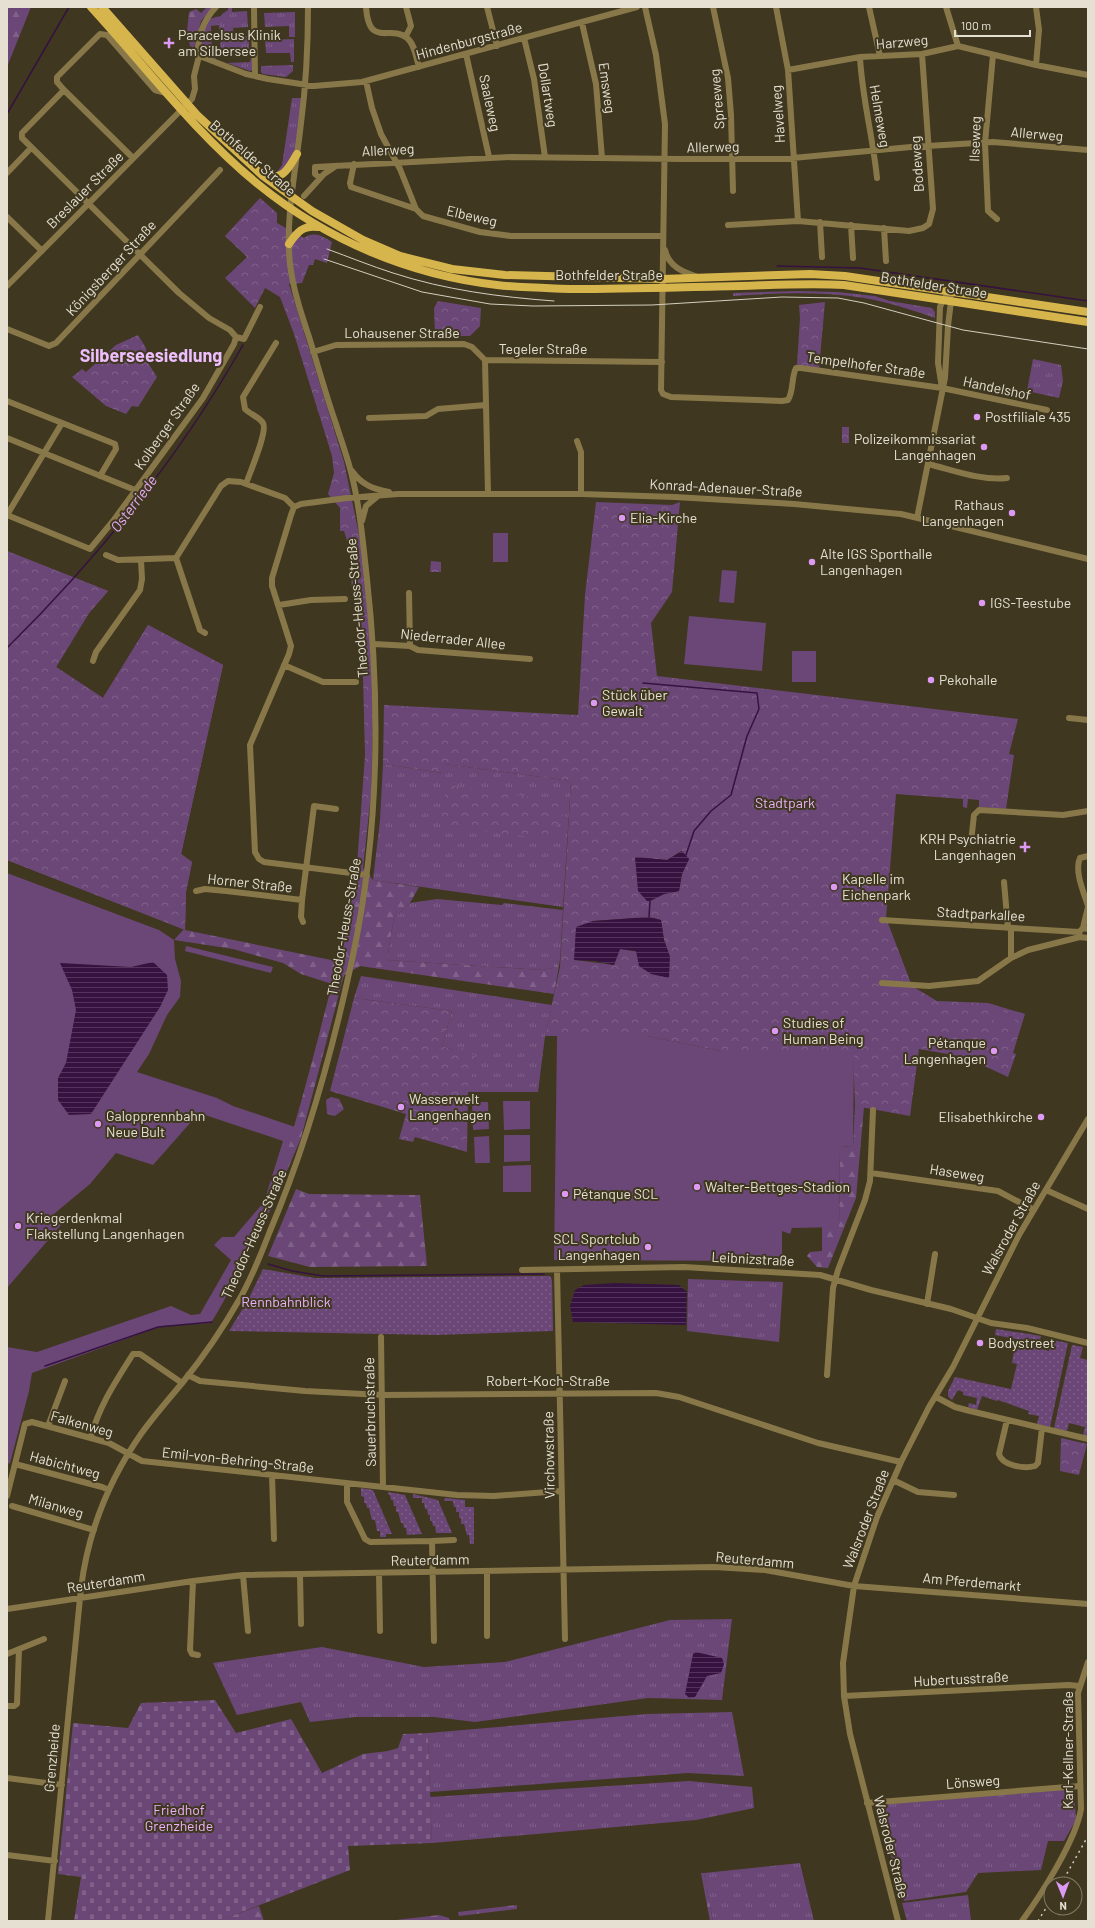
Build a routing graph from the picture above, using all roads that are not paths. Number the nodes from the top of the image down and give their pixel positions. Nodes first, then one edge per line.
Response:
1 (91, 7) edge
2 (102, 7) edge
3 (216, 7) edge
4 (254, 7) edge
5 (308, 7) edge
6 (366, 7) edge
7 (406, 7) edge
8 (487, 7) edge
9 (637, 7) edge
10 (645, 7) edge
11 (714, 7) edge
12 (776, 7) edge
13 (869, 7) edge
14 (946, 7) edge
15 (1036, 7) edge
16 (582, 23) junction
17 (406, 36) junction
18 (524, 38) junction
19 (497, 46) junction
20 (958, 46) junction
21 (466, 54) junction
22 (922, 54) junction
23 (198, 55) junction
24 (992, 55) junction
25 (880, 56) junction
26 (860, 57) junction
27 (1036, 65) junction
28 (419, 67) junction
29 (788, 70) junction
30 (1088, 75) edge
31 (256, 76) junction
32 (366, 81) junction
33 (305, 85) junction
34 (64, 90) junction
35 (166, 93) junction
36 (187, 104) junction
37 (181, 110) junction
38 (986, 143) junction
39 (928, 146) junction
40 (31, 148) junction
41 (874, 150) junction
42 (1088, 150) edge
43 (297, 154) junction
44 (489, 157) junction
45 (545, 157) junction
46 (134, 158) junction
47 (602, 158) junction
48 (793, 158) junction
49 (665, 159) junction
50 (732, 159) junction
51 (396, 162) junction
52 (354, 164) junction
53 (337, 165) junction
54 (220, 170) dead end
55 (7, 173) edge
56 (262, 176) junction
57 (320, 178) junction
58 (877, 178) dead end
59 (733, 191) dead end
60 (304, 196) dead end
61 (292, 198) junction
62 (88, 204) junction
63 (290, 208) junction
64 (416, 209) junction
65 (7, 217) edge
66 (997, 219) dead end
67 (798, 221) junction
68 (820, 222) junction
69 (728, 225) dead end
70 (851, 225) junction
71 (321, 228) junction
72 (884, 228) junction
73 (663, 236) junction
74 (663, 243) junction
75 (289, 244) junction
76 (42, 251) junction
77 (140, 255) junction
78 (822, 257) dead end
79 (853, 258) dead end
80 (886, 261) dead end
81 (701, 278) junction
82 (662, 279) junction
83 (7, 286) edge
84 (662, 288) junction
85 (950, 291) junction
86 (947, 300) junction
87 (260, 308) dead end
88 (1087, 312) edge
89 (1088, 322) edge
90 (7, 329) edge
91 (236, 337) junction
92 (947, 337) junction
93 (276, 343) dead end
94 (939, 343) junction
95 (313, 352) junction
96 (485, 360) junction
97 (662, 362) junction
98 (942, 388) junction
99 (7, 401) edge
100 (486, 405) junction
101 (1047, 410) dead end
102 (369, 418) dead end
103 (62, 423) junction
104 (7, 438) edge
105 (577, 441) dead end
106 (44, 453) junction
107 (928, 464) junction
108 (350, 468) junction
109 (100, 476) junction
110 (1007, 478) dead end
111 (246, 484) junction
112 (135, 490) junction
113 (398, 494) junction
114 (488, 494) junction
115 (581, 494) junction
116 (381, 495) junction
117 (356, 497) junction
118 (294, 507) junction
119 (7, 515) edge
120 (917, 518) junction
121 (361, 524) junction
122 (106, 555) dead end
123 (176, 558) junction
124 (1088, 559) edge
125 (141, 560) junction
126 (409, 593) dead end
127 (345, 598) dead end
128 (279, 605) junction
129 (205, 633) dead end
130 (374, 644) junction
131 (410, 646) junction
132 (530, 659) dead end
133 (93, 661) dead end
134 (284, 665) junction
135 (356, 682) dead end
136 (1069, 718) dead end
137 (1088, 720) edge
138 (336, 808) dead end
139 (1088, 811) edge
140 (971, 842) dead end
141 (1088, 856) edge
142 (306, 867) junction
143 (367, 875) junction
144 (1004, 882) dead end
145 (196, 891) dead end
146 (302, 900) junction
147 (1088, 906) edge
148 (882, 920) dead end
149 (303, 922) dead end
150 (1009, 928) junction
151 (1084, 933) edge
152 (1011, 958) junction
153 (882, 983) dead end
154 (873, 1110) dead end
155 (1088, 1119) edge
156 (871, 1173) junction
157 (1046, 1190) junction
158 (1088, 1209) edge
159 (1034, 1210) junction
160 (935, 1254) dead end
161 (522, 1270) dead end
162 (557, 1270) junction
163 (835, 1279) junction
164 (927, 1304) junction
165 (977, 1318) junction
166 (381, 1337) dead end
167 (1088, 1344) edge
168 (188, 1375) junction
169 (827, 1375) dead end
170 (66, 1380) dead end
171 (182, 1383) junction
172 (560, 1393) junction
173 (382, 1394) junction
174 (936, 1397) junction
175 (1007, 1420) junction
176 (48, 1426) junction
177 (1042, 1428) junction
178 (91, 1437) junction
179 (1088, 1439) edge
180 (128, 1454) junction
181 (901, 1462) junction
182 (15, 1464) junction
183 (272, 1475) junction
184 (893, 1480) junction
185 (347, 1484) junction
186 (383, 1487) junction
187 (109, 1490) junction
188 (561, 1492) junction
189 (954, 1495) dead end
190 (7, 1496) edge
191 (12, 1506) dead end
192 (94, 1530) junction
193 (274, 1539) dead end
194 (454, 1540) dead end
195 (432, 1541) junction
196 (563, 1570) junction
197 (487, 1571) junction
198 (379, 1572) junction
199 (432, 1572) junction
200 (300, 1574) junction
201 (243, 1575) junction
202 (193, 1581) junction
203 (854, 1586) junction
204 (80, 1598) junction
205 (1088, 1604) edge
206 (7, 1609) edge
207 (300, 1624) dead end
208 (248, 1631) dead end
209 (380, 1632) dead end
210 (487, 1636) dead end
211 (44, 1639) dead end
212 (565, 1639) dead end
213 (434, 1641) dead end
214 (19, 1649) junction
215 (7, 1654) edge
216 (198, 1655) dead end
217 (1088, 1662) edge
218 (1080, 1686) junction
219 (844, 1696) junction
220 (7, 1706) edge
221 (7, 1778) edge
222 (62, 1785) junction
223 (1080, 1786) junction
224 (867, 1803) junction
225 (7, 1854) edge
226 (55, 1861) junction
227 (48, 1921) edge
228 (898, 1921) edge
229 (1022, 1921) edge

1 - 35 main road, Bothfelder Straße
2 - 36 main road, Bothfelder Straße
3 - 23 street
4 - 31 street
5 - 33 street, Theodor-Heuss-Straße
6 - 17 street
7 - 17 street
8 - 19 street
9 - 16 street, Hindenburgstraße
10 - 49 street, Tempelhofer Straße
11 - 50 street, Spreeweg
12 - 29 street, Havelweg
13 - 25 street
14 - 20 street
15 - 27 street
16 - 18 street, Hindenburgstraße
16 - 47 street, Emsweg
17 - 28 street
18 - 19 street, Hindenburgstraße
18 - 45 street, Dollartweg
19 - 21 street, Hindenburgstraße
20 - 22 street, Harzweg
20 - 24 street, Harzweg
21 - 28 street, Hindenburgstraße
21 - 44 street, Saaleweg
22 - 25 street, Harzweg
22 - 39 street, Bodeweg
23 - 31 street, Hindenburgstraße
23 - 36 street
24 - 27 street, Harzweg
24 - 38 street, Ilseweg
25 - 26 street, Harzweg
26 - 29 street, Harzweg
26 - 41 street, Helmeweg
27 - 30 street, Harzweg
28 - 32 street, Hindenburgstraße
29 - 48 street, Havelweg
31 - 33 street, Hindenburgstraße
32 - 33 street, Hindenburgstraße
32 - 51 street
33 - 43 street, Theodor-Heuss-Straße
34 - 35 street
34 - 40 street
34 - 46 street
35 - 37 main road, Bothfelder Straße
36 - 37 street, Breslauer Straße
36 - 56 main road, Bothfelder Straße
37 - 46 street, Breslauer Straße
37 - 63 main road, Bothfelder Straße
38 - 39 street, Allerweg
38 - 42 street, Allerweg
38 - 66 street, Ilseweg
39 - 41 street, Allerweg
39 - 72 street, Bodeweg
40 - 55 street
40 - 62 street
41 - 48 street, Allerweg
41 - 58 street, Helmeweg
43 - 56 main road
43 - 61 street, Theodor-Heuss-Straße
44 - 45 street, Allerweg
44 - 51 street, Allerweg
45 - 47 street, Allerweg
46 - 62 street, Breslauer Straße
47 - 49 street, Allerweg
48 - 50 street, Allerweg
48 - 67 street, Havelweg
49 - 50 street, Allerweg
49 - 73 street, Tempelhofer Straße
50 - 59 street, Spreeweg
51 - 52 street, Allerweg
51 - 64 street
52 - 53 street, Allerweg
52 - 64 street, Elbeweg
53 - 57 street
53 - 57 street, Allerweg
54 - 77 street, Königsberger Straße
56 - 61 main road, Bothfelder Straße
57 - 60 street
61 - 63 street, Theodor-Heuss-Straße
61 - 82 main road, Bothfelder Straße
62 - 76 street, Breslauer Straße
62 - 77 street
63 - 71 main road, Bothfelder Straße
63 - 75 street, Theodor-Heuss-Straße
64 - 73 street, Elbeweg
65 - 76 street
67 - 68 street, Bodeweg
67 - 69 street, Bodeweg
68 - 70 street, Bodeweg
68 - 78 street
70 - 72 street, Bodeweg
70 - 79 street
71 - 75 main road
71 - 84 main road, Bothfelder Straße
72 - 80 street
73 - 74 street, Tempelhofer Straße
74 - 81 street
74 - 82 street, Tempelhofer Straße
75 - 95 street, Theodor-Heuss-Straße
76 - 83 street, Breslauer Straße
77 - 90 street, Königsberger Straße
77 - 91 street
81 - 82 main road, Bothfelder Straße
81 - 85 main road, Bothfelder Straße
82 - 84 street, Tempelhofer Straße
84 - 86 main road, Bothfelder Straße
84 - 97 street, Tempelhofer Straße
85 - 86 street
85 - 88 main road, Bothfelder Straße
86 - 89 main road, Bothfelder Straße
86 - 92 street
86 - 94 street
87 - 91 street
91 - 112 street, Kolberger Straße
92 - 94 street
92 - 98 street
93 - 111 street
94 - 98 street
95 - 96 street, Lohausener Straße
95 - 108 street, Theodor-Heuss-Straße
96 - 97 street, Tegeler Straße
96 - 100 street, Tegeler Straße
97 - 98 street, Tempelhofer Straße
98 - 101 street, Handelshof
98 - 107 street
99 - 103 street
100 - 102 street
100 - 114 street, Tegeler Straße
103 - 106 street
103 - 109 street
104 - 106 street
105 - 115 street
106 - 109 street
106 - 119 street
107 - 110 street
107 - 120 street
108 - 113 street
108 - 117 street, Theodor-Heuss-Straße
109 - 112 street
111 - 118 street
111 - 123 street
112 - 119 street, Kolberger Straße
113 - 114 street, Konrad-Adenauer-Straße
113 - 116 street, Konrad-Adenauer-Straße
114 - 115 street, Konrad-Adenauer-Straße
115 - 120 street, Konrad-Adenauer-Straße
116 - 117 street, Konrad-Adenauer-Straße
116 - 121 street
117 - 118 street, Konrad-Adenauer-Straße
117 - 121 street, Theodor-Heuss-Straße
118 - 128 street
120 - 124 street, Konrad-Adenauer-Straße
121 - 130 street, Theodor-Heuss-Straße
122 - 125 street
123 - 125 street
123 - 129 street
125 - 133 street
126 - 131 street
127 - 128 street
128 - 134 street
130 - 131 street, Niederrader Allee
130 - 143 street, Theodor-Heuss-Straße
131 - 132 street, Niederrader Allee
134 - 135 street
134 - 142 street
136 - 137 street
138 - 142 street, Horner Straße
139 - 140 street
141 - 147 street
142 - 143 street
142 - 146 street, Horner Straße
143 - 168 street, Theodor-Heuss-Straße
144 - 150 street
145 - 146 street, Horner Straße
146 - 149 street, Horner Straße
147 - 151 street
148 - 150 street, Stadtparkallee
150 - 151 street, Stadtparkallee
150 - 152 street
151 - 152 street
152 - 153 street
154 - 156 street
155 - 157 street, Walsroder Straße
156 - 159 street, Haseweg
156 - 163 street
157 - 158 street
157 - 159 street, Walsroder Straße
159 - 165 street, Walsroder Straße
160 - 164 street
161 - 162 street, Leibnizstraße
162 - 163 street, Leibnizstraße
162 - 172 street, Virchowstraße
163 - 164 street, Leibnizstraße
163 - 169 street
164 - 165 street, Leibnizstraße
165 - 167 street, Leibnizstraße
165 - 174 street, Walsroder Straße
166 - 173 street, Sauerbruchstraße
168 - 171 street, Theodor-Heuss-Straße
168 - 173 street, Robert-Koch-Straße
170 - 176 street
171 - 178 street
171 - 180 street, Theodor-Heuss-Straße
172 - 173 street, Robert-Koch-Straße
172 - 181 street, Robert-Koch-Straße
172 - 188 street, Virchowstraße
173 - 186 street, Sauerbruchstraße
174 - 175 street
174 - 181 street, Walsroder Straße
175 - 177 street
175 - 177 street
176 - 178 street, Falkenweg
176 - 182 street, Falkenweg
177 - 179 street
178 - 180 street, Falkenweg
180 - 183 street, Emil-von-Behring-Straße
180 - 187 street, Theodor-Heuss-Straße
181 - 184 street, Walsroder Straße
182 - 187 street, Habichtweg
182 - 190 street
183 - 185 street, Emil-von-Behring-Straße
183 - 193 street
184 - 189 street
184 - 203 street, Walsroder Straße
185 - 186 street, Emil-von-Behring-Straße
185 - 195 street
186 - 188 street, Emil-von-Behring-Straße
187 - 192 street, Theodor-Heuss-Straße
188 - 196 street, Virchowstraße
191 - 192 street, Milanweg
192 - 204 street, Theodor-Heuss-Straße
194 - 195 street
195 - 199 street
196 - 197 street, Reuterdamm
196 - 203 street, Reuterdamm
196 - 212 street, Virchowstraße
197 - 199 street, Reuterdamm
197 - 210 street
198 - 199 street, Reuterdamm
198 - 200 street, Reuterdamm
198 - 209 street
199 - 213 street
200 - 201 street, Reuterdamm
200 - 207 street
201 - 202 street, Reuterdamm
201 - 208 street
202 - 204 street, Reuterdamm
202 - 216 street
203 - 205 street, Am Pferdemarkt
203 - 219 street, Walsroder Straße
204 - 206 street, Reuterdamm
204 - 222 street, Grenzheide
211 - 214 street
214 - 215 street
214 - 220 street
217 - 218 street, Karl-Kellner-Straße
218 - 219 street, Hubertusstraße
218 - 223 street, Karl-Kellner-Straße
219 - 224 street, Walsroder Straße
221 - 222 street
222 - 226 street, Grenzheide
223 - 224 street, Lönsweg
223 - 229 street, Karl-Kellner-Straße
224 - 228 street, Walsroder Straße
225 - 226 street
226 - 227 street, Grenzheide

